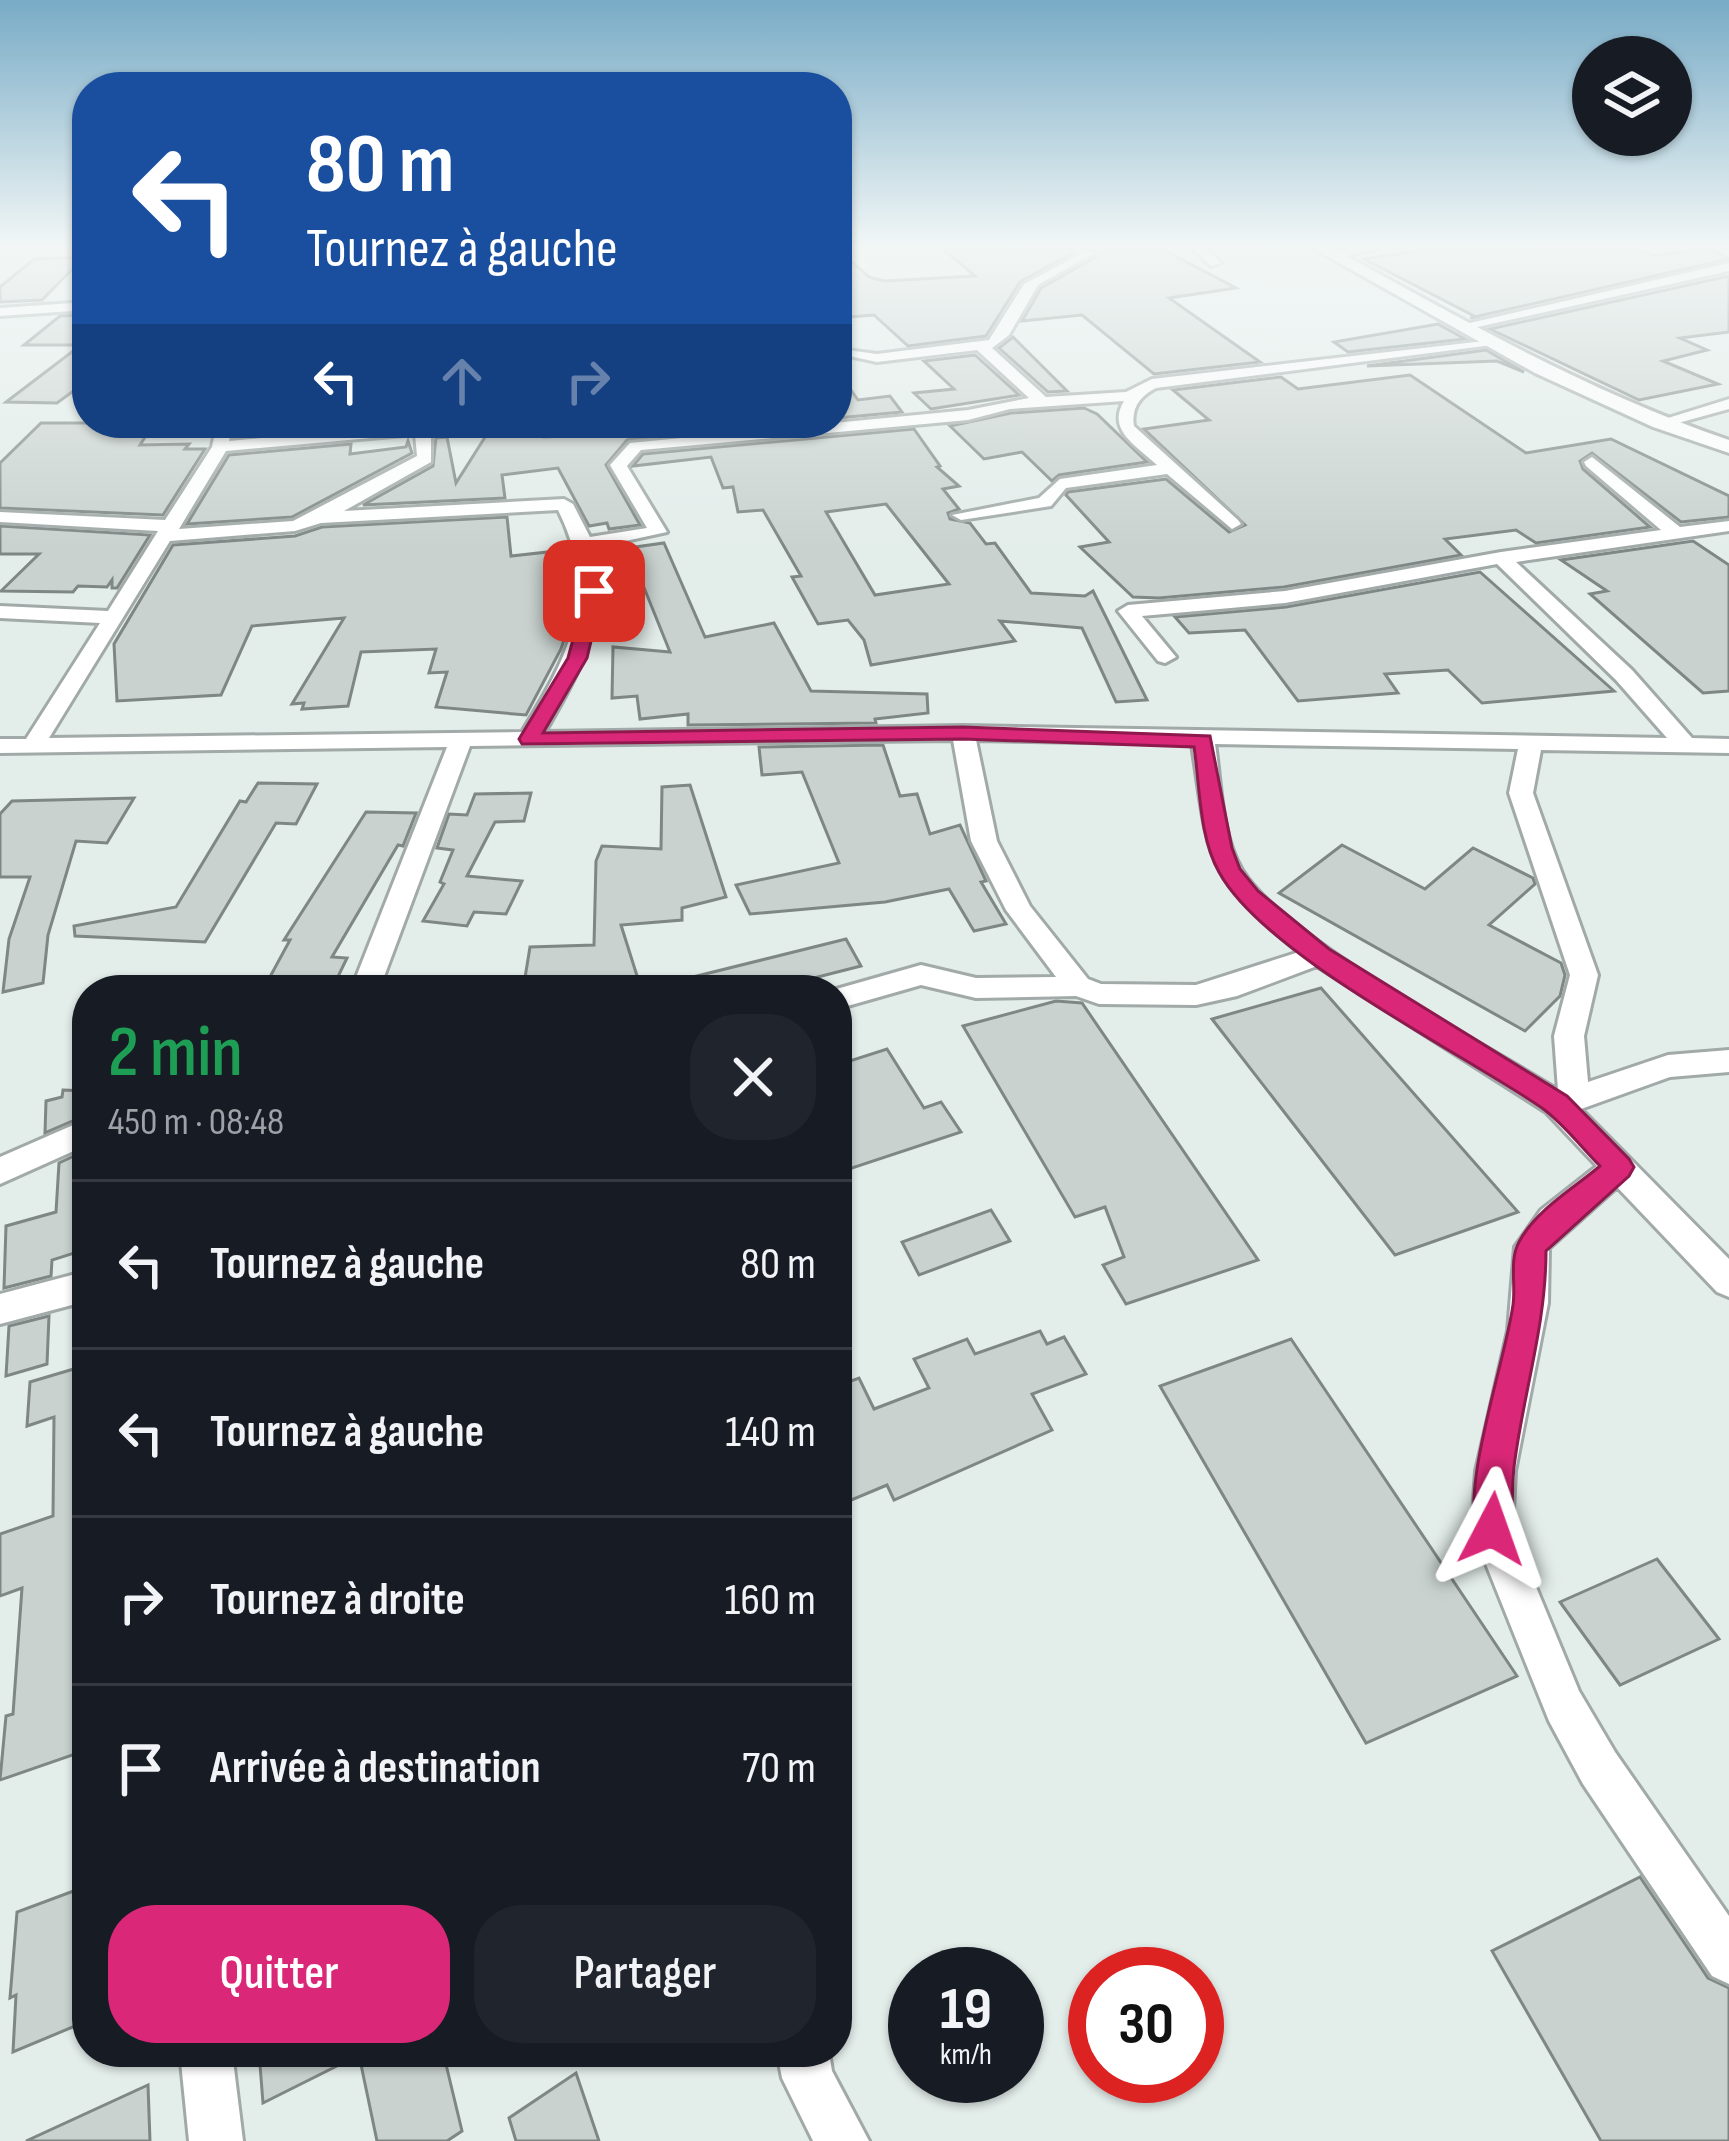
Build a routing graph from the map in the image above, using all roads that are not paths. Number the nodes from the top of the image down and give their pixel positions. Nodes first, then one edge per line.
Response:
1 (983, 348) joint
2 (1460, 348) edge
3 (1501, 348) edge
4 (852, 355) edge
5 (1136, 394) junction
6 (1042, 402) junction
7 (1729, 404) edge
8 (1660, 423) junction
9 (852, 426) edge
10 (222, 438) edge
11 (327, 438) edge
12 (423, 438) edge
13 (721, 438) edge
14 (220, 447) junction
15 (1729, 447) edge
16 (1592, 462) dead end
17 (1170, 468) junction
18 (961, 514) dead end
19 (0, 517) edge
20 (319, 518) junction
21 (1232, 524) dead end
22 (1729, 526) edge
23 (166, 532) junction
24 (1676, 532) junction
25 (581, 544) junction
26 (1501, 558) junction
27 (0, 613) edge
28 (112, 617) junction
29 (1165, 657) dead end
30 (963, 733) junction
31 (529, 739) junction
32 (461, 741) junction
33 (1203, 741) junction
34 (0, 746) edge
35 (33, 746) junction
36 (1530, 746) junction
37 (1729, 746) edge
38 (1688, 748) junction
39 (1320, 956) junction
40 (371, 975) edge
41 (1078, 986) junction
42 (852, 996) edge
43 (1729, 1061) edge
44 (1565, 1102) junction
45 (72, 1138) edge
46 (1619, 1167) junction
47 (0, 1171) edge
48 (1729, 1282) edge
49 (72, 1290) edge
50 (0, 1309) edge
51 (1729, 1959) edge
52 (208, 2067) edge
53 (806, 2067) edge
54 (216, 2141) edge
55 (842, 2141) edge

1 - 4 street
1 - 6 street
2 - 5 street
3 - 8 street
5 - 6 street
5 - 17 street
6 - 9 street
7 - 8 street
8 - 15 street
10 - 14 street
11 - 14 street
12 - 20 street
13 - 25 street
14 - 23 street
16 - 24 street
17 - 18 street
17 - 21 street
19 - 23 street
20 - 23 street
20 - 25 street
22 - 24 street
23 - 28 street
24 - 26 street
25 - 31 street
26 - 29 street
26 - 38 street
27 - 28 street
28 - 35 street
30 - 31 street
30 - 33 street
30 - 41 street
31 - 32 street
32 - 35 street
32 - 40 street
33 - 36 street
33 - 39 street
34 - 35 street
36 - 38 street
36 - 44 street
37 - 38 street
39 - 41 street
39 - 44 street
41 - 42 street
43 - 44 street
44 - 46 street
45 - 47 street
46 - 48 street
46 - 51 street
49 - 50 street
52 - 54 street
53 - 55 street

